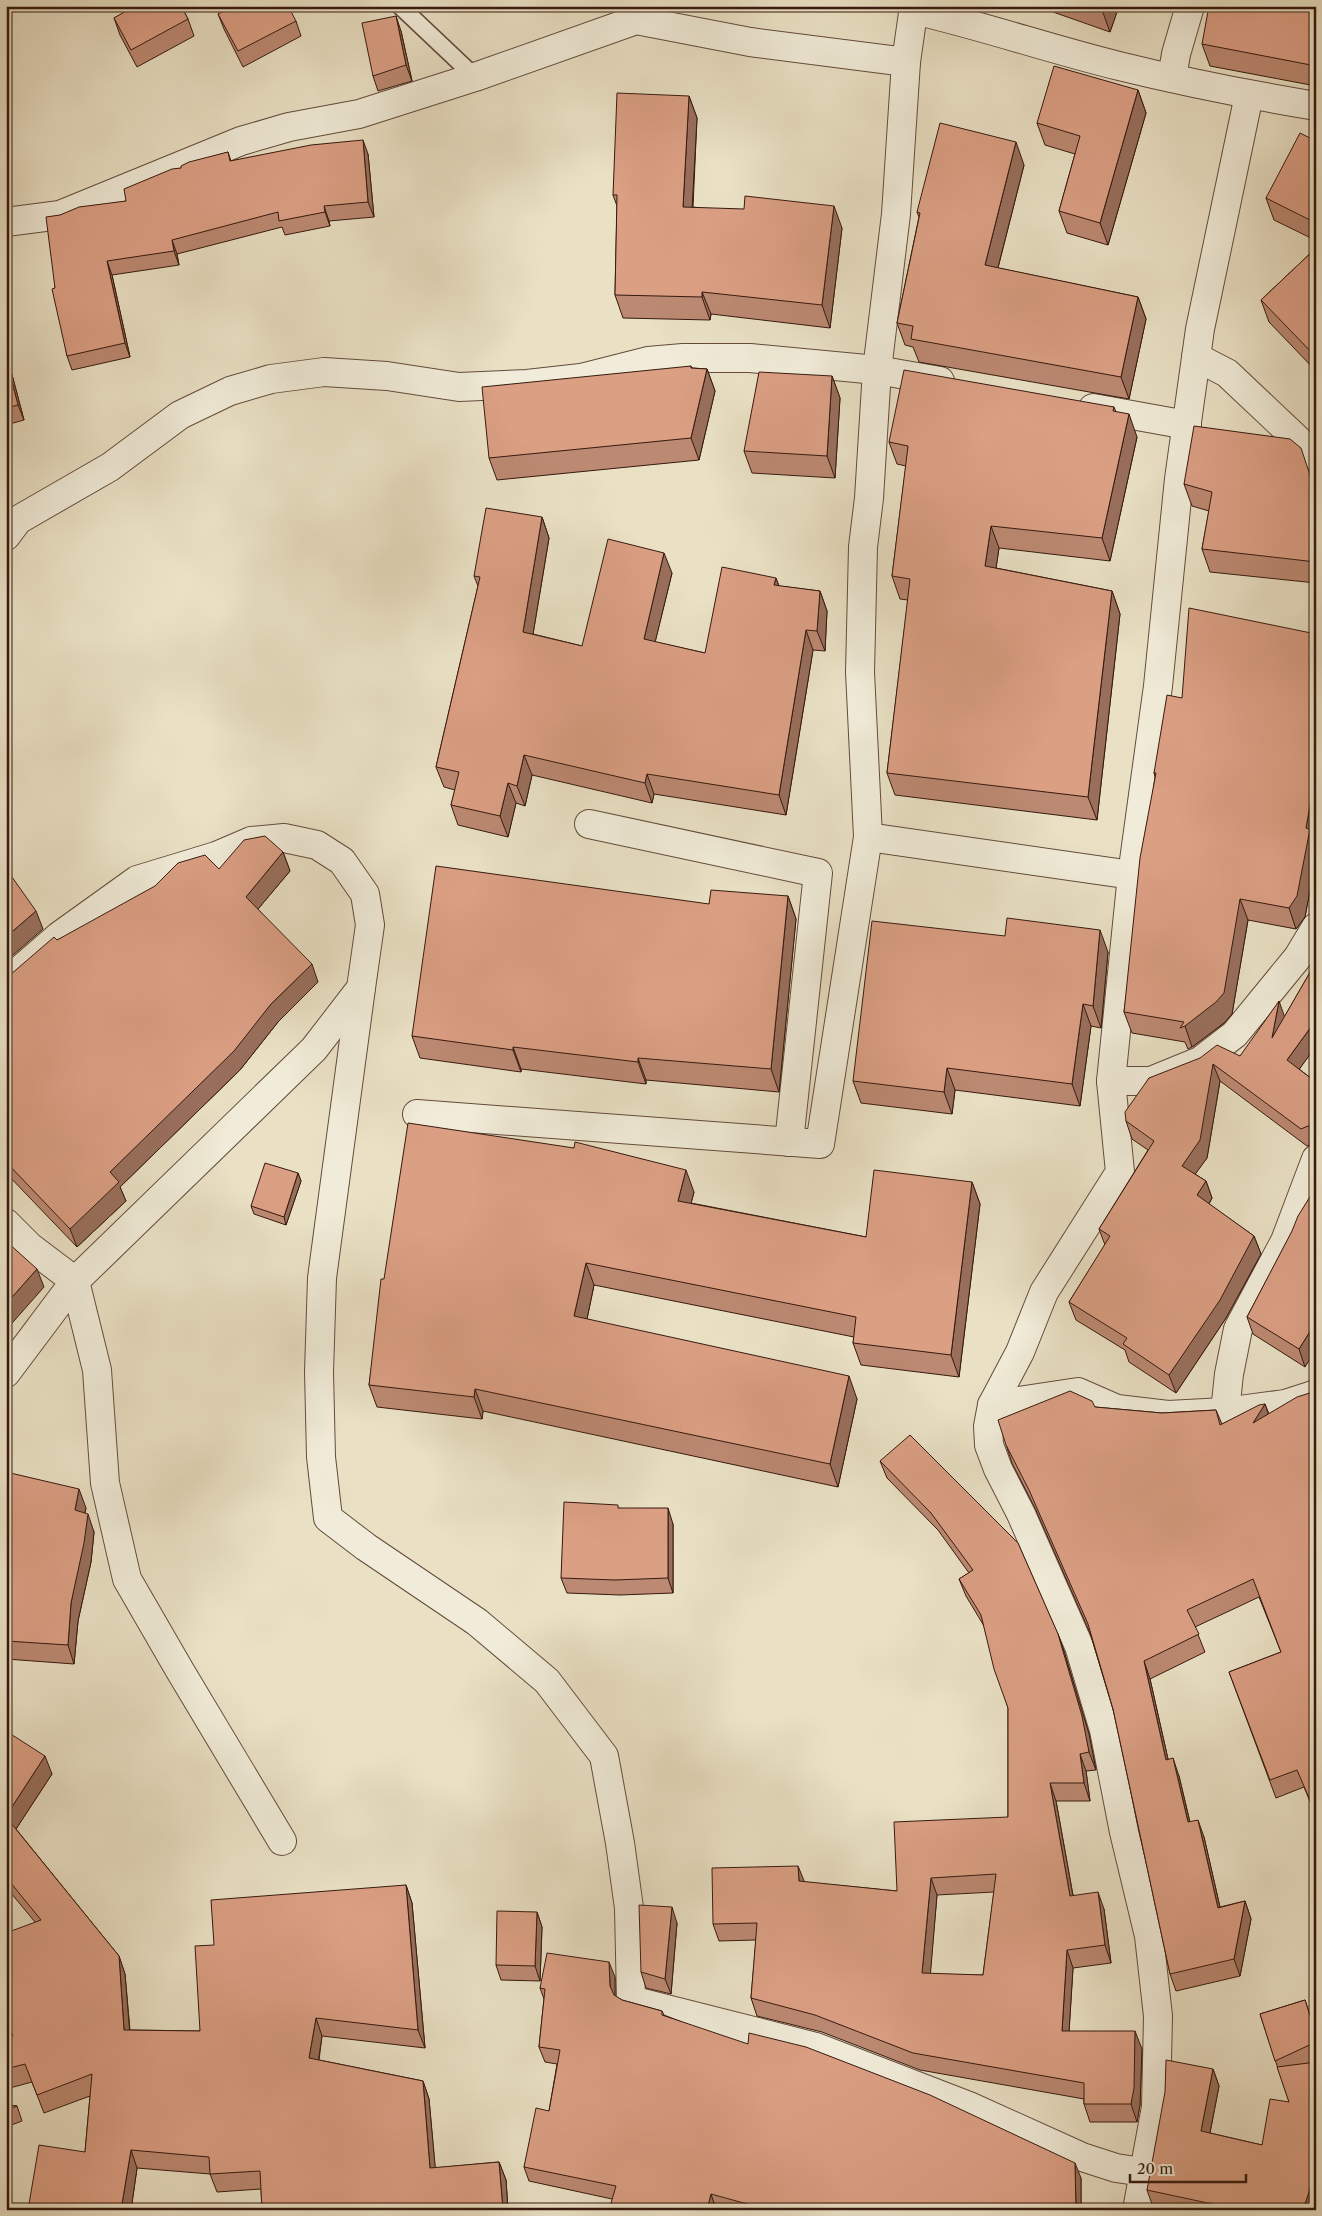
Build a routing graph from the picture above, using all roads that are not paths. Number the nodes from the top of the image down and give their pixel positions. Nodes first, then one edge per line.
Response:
1 (400, 6) edge
2 (1190, 6) edge
3 (914, 8) edge
4 (906, 62) junction
5 (475, 77) junction
6 (1172, 78) junction
7 (1250, 95) junction
8 (1316, 106) edge
9 (6, 222) edge
10 (1196, 357) junction
11 (877, 370) junction
12 (964, 385) edge
13 (1070, 404) edge
14 (1186, 425) junction
15 (1316, 457) edge
16 (6, 536) edge
17 (589, 824) dead end
18 (868, 837) junction
19 (1132, 875) junction
20 (1316, 927) edge
21 (6, 982) edge
22 (361, 988) junction
23 (1112, 1081) junction
24 (417, 1114) dead end
25 (789, 1142) junction
26 (1316, 1159) edge
27 (6, 1223) edge
28 (75, 1281) junction
29 (6, 1373) edge
30 (1316, 1394) edge
31 (992, 1405) junction
32 (1225, 1412) junction
33 (282, 1841) dead end
34 (1144, 2172) junction
35 (1137, 2210) edge

1 - 5 lane
2 - 6 street
3 - 4 street
3 - 6 street
4 - 5 street
4 - 11 street
5 - 9 street
6 - 7 street
7 - 8 street
7 - 10 street
10 - 14 street
10 - 15 street
11 - 12 street
11 - 16 street
11 - 18 street
13 - 14 street
14 - 19 street
17 - 25 street
18 - 19 street
18 - 25 street
19 - 23 street
20 - 23 street
21 - 22 street
22 - 28 street
22 - 34 street
23 - 31 street
24 - 25 street
26 - 32 street
27 - 28 street
28 - 29 street
28 - 33 street
30 - 32 street
31 - 32 street
31 - 34 street
34 - 35 street

